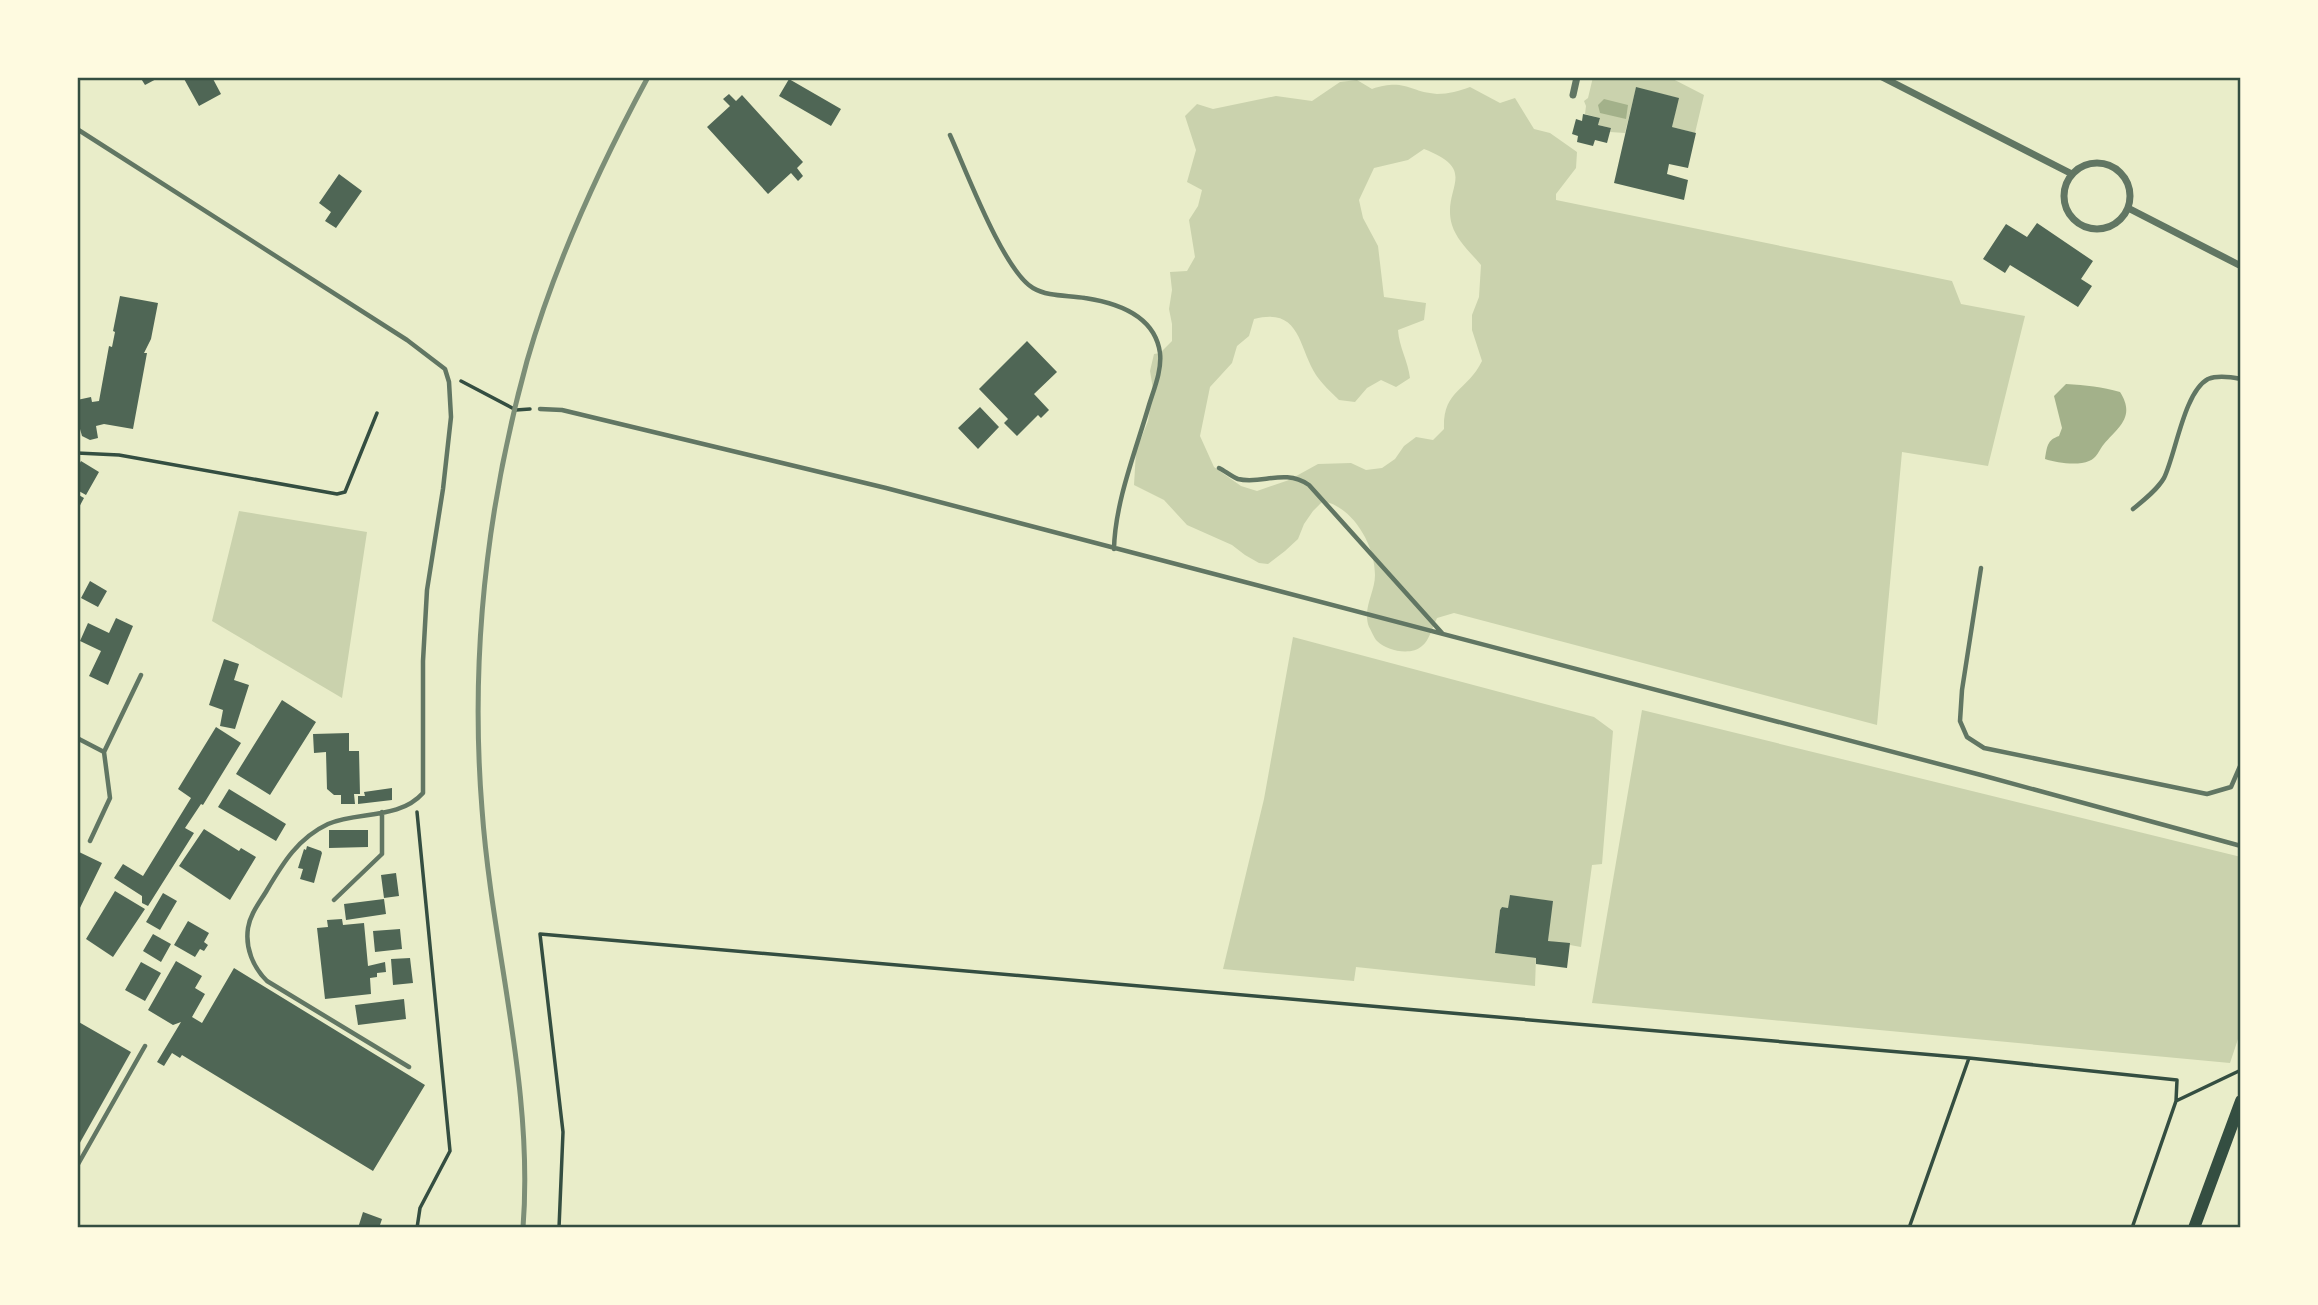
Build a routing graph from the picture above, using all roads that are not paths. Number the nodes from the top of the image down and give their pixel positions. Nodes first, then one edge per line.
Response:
1 (1577, 77) edge
2 (1882, 77) edge
3 (1573, 95) dead end
4 (77, 129) edge
5 (950, 135) dead end
6 (2072, 174) junction
7 (2128, 208) junction
8 (2241, 266) edge
9 (2241, 379) edge
10 (540, 409) road end
11 (1219, 468) dead end
12 (2133, 509) dead end
13 (1114, 549) junction
14 (1981, 568) dead end
15 (1443, 634) junction
16 (141, 675) dead end
17 (77, 738) edge
18 (104, 752) junction
19 (2241, 764) edge
20 (382, 812) junction
21 (90, 841) dead end
22 (2241, 846) edge
23 (334, 900) dead end
24 (145, 1046) dead end
25 (409, 1068) dead end
26 (2241, 1101) edge
27 (77, 1166) edge
28 (2194, 1228) edge

1 - 3 street
2 - 6 street
4 - 20 lane
5 - 13 lane
6 - 7 street
6 - 7 street
7 - 8 street
9 - 12 lane
10 - 13 lane
11 - 15 lane
13 - 15 lane
14 - 19 lane
15 - 22 lane
16 - 18 lane
17 - 18 lane
18 - 21 lane
20 - 23 lane
20 - 25 lane
24 - 27 lane
26 - 28 main road

